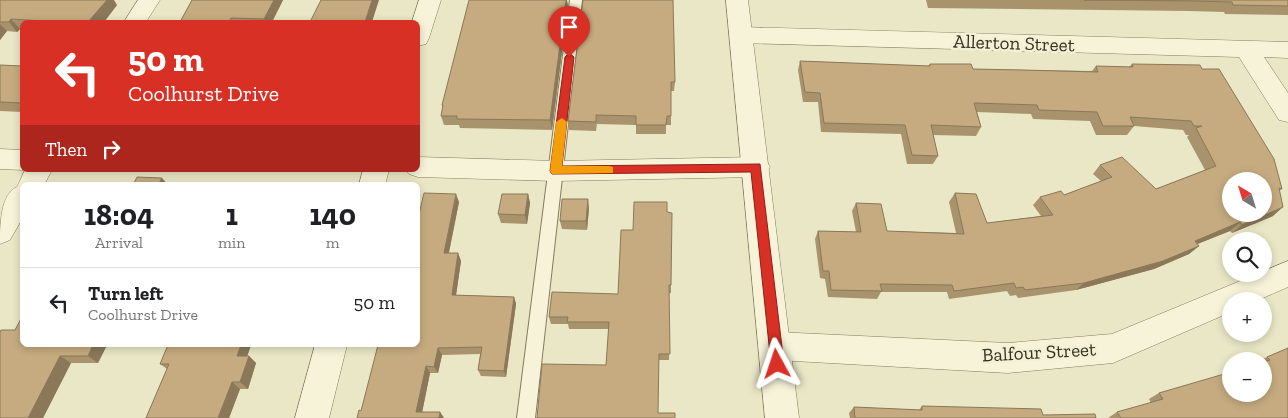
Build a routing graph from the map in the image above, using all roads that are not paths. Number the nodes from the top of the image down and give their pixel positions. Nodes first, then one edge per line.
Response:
1 (149, 0) edge
2 (430, 0) edge
3 (576, 0) edge
4 (737, 0) edge
5 (135, 20) edge
6 (420, 32) edge
7 (740, 35) junction
8 (1247, 50) junction
9 (1288, 50) edge
10 (1288, 113) edge
11 (0, 159) edge
12 (20, 160) edge
13 (420, 167) edge
14 (756, 168) junction
15 (556, 171) junction
16 (20, 199) edge
17 (0, 232) edge
18 (1288, 274) edge
19 (776, 346) junction
20 (330, 347) edge
21 (312, 418) edge
22 (526, 418) edge
23 (782, 418) edge

1 - 5 street
2 - 6 street
3 - 15 lane
4 - 7 street
7 - 8 street, Allerton Street
7 - 14 street
8 - 9 street, Allerton Street
8 - 10 street
11 - 12 street
13 - 15 street
14 - 15 street
14 - 19 street
15 - 22 lane
16 - 17 street
18 - 19 street, Balfour Street
19 - 23 street
20 - 21 street

